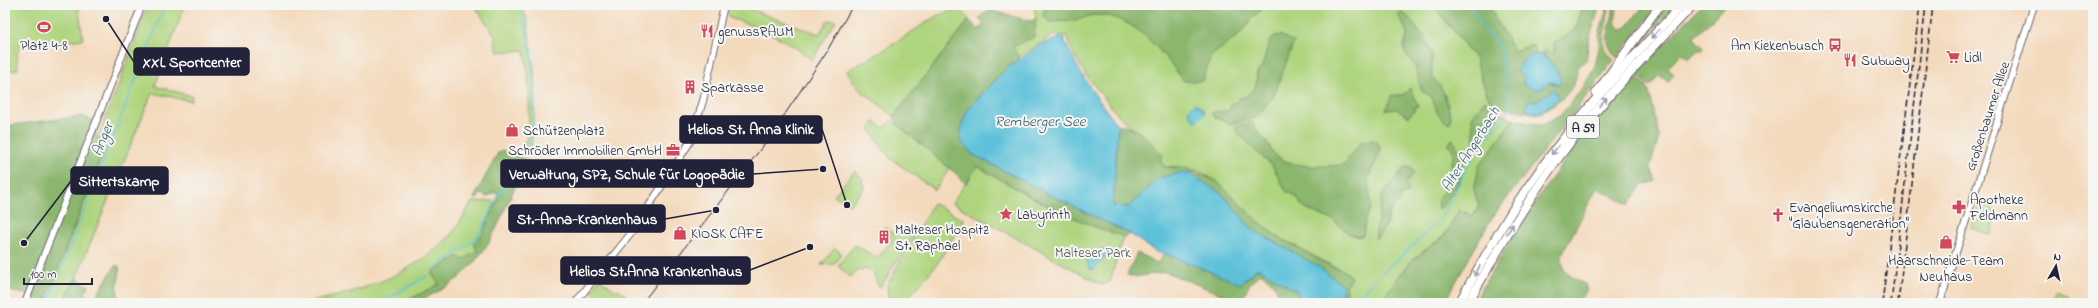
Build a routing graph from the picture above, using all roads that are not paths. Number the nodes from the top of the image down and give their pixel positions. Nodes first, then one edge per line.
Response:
1 (142, 5) edge
2 (724, 5) edge
3 (1660, 5) edge
4 (1682, 5) edge
5 (1693, 5) edge
6 (2034, 5) edge
7 (1579, 119) junction
8 (25, 303) edge
9 (575, 303) edge
10 (1459, 303) edge
11 (1468, 303) edge
12 (1940, 303) edge

1 - 8 main road
2 - 9 main road
3 - 7 highway
4 -> 7 highway, A 59
11 -> 5 highway, A 59
6 - 12 main road, Großenbaumer Allee
7 -> 10 highway, A 59

